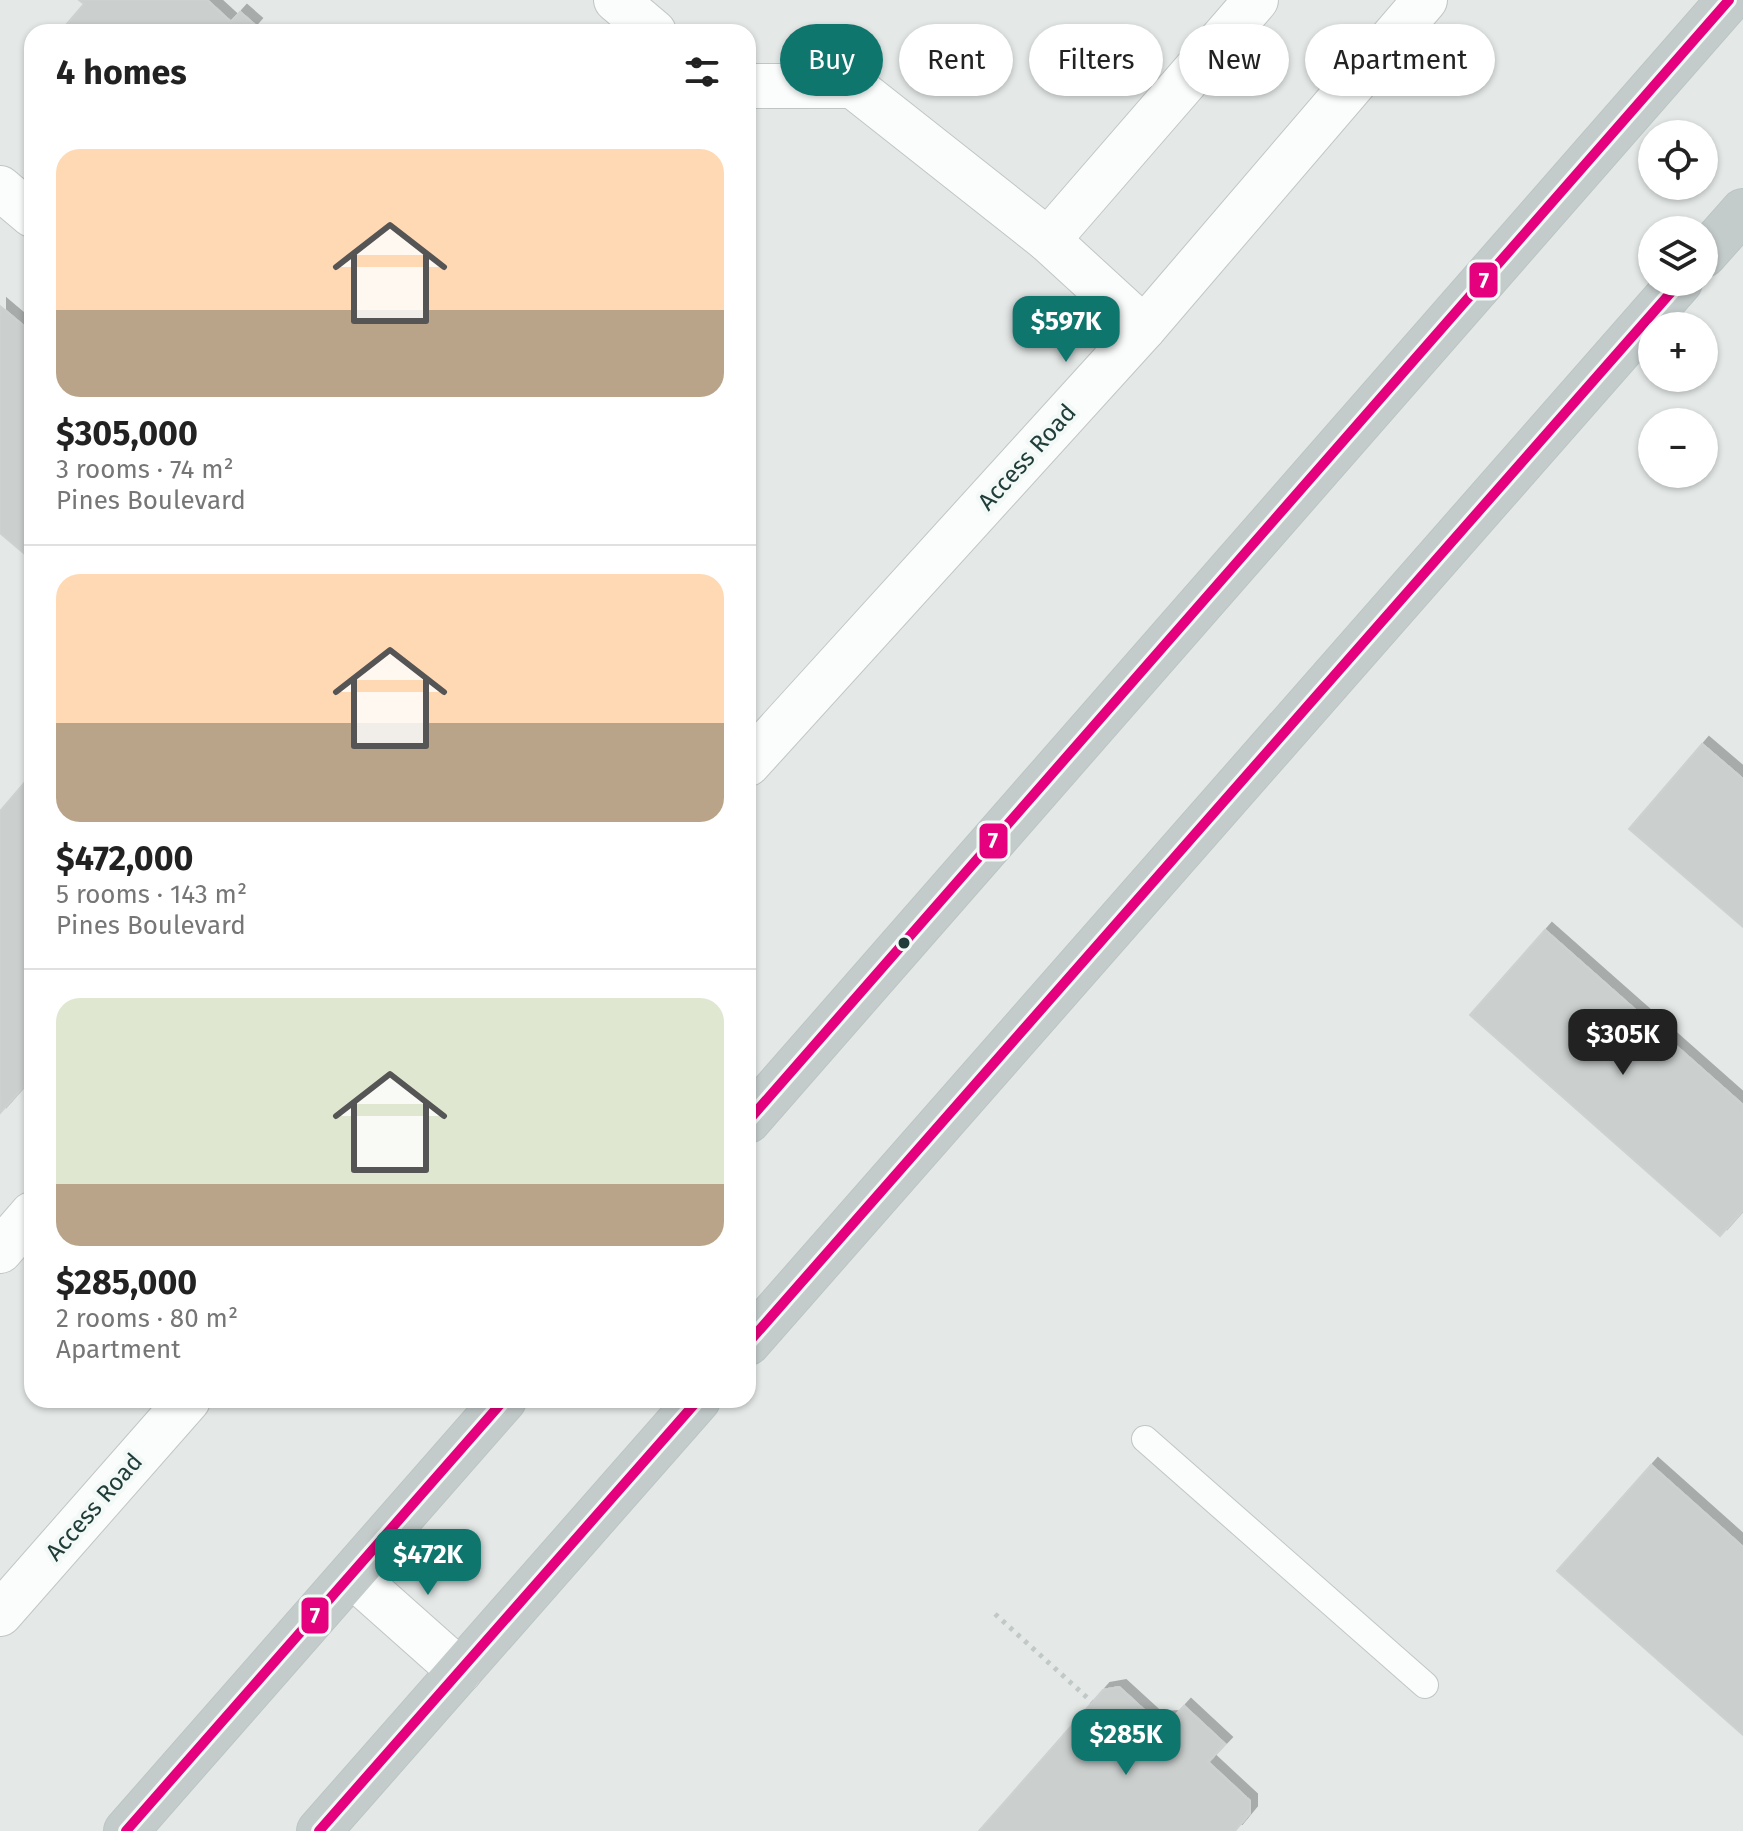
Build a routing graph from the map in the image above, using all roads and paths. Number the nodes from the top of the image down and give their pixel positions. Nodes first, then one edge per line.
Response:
1 (616, 0) edge
2 (1256, 0) edge
3 (1425, 0) edge
4 (1729, 0) edge
5 (644, 24) edge
6 (756, 86) edge
7 (0, 188) edge
8 (24, 208) edge
9 (1743, 211) edge
10 (1718, 239) edge
11 (1048, 240) junction
12 (1668, 296) edge
13 (1144, 328) junction
14 (756, 755) edge
15 (756, 1112) edge
16 (24, 1223) edge
17 (0, 1251) edge
18 (756, 1334) edge
19 (181, 1408) edge
20 (497, 1408) edge
21 (691, 1408) edge
22 (1145, 1439) dead end
23 (352, 1575) junction
24 (0, 1614) edge
25 (995, 1614) dead end
26 (460, 1671) junction
27 (1425, 1685) dead end
28 (1092, 1702) dead end
29 (126, 1831) edge
30 (319, 1831) edge

1 - 5 street
2 - 11 street
3 - 13 street, Access Road
4 - 15 highway
6 - 11 street
7 - 8 street
9 - 10 highway
11 - 13 street
12 - 18 highway
13 - 14 street, Access Road
16 - 17 street
19 - 24 street, Access Road
20 - 23 highway
21 - 26 highway
22 - 27 lane
23 - 26 street
23 - 29 highway
25 - 28 path
26 - 30 highway

